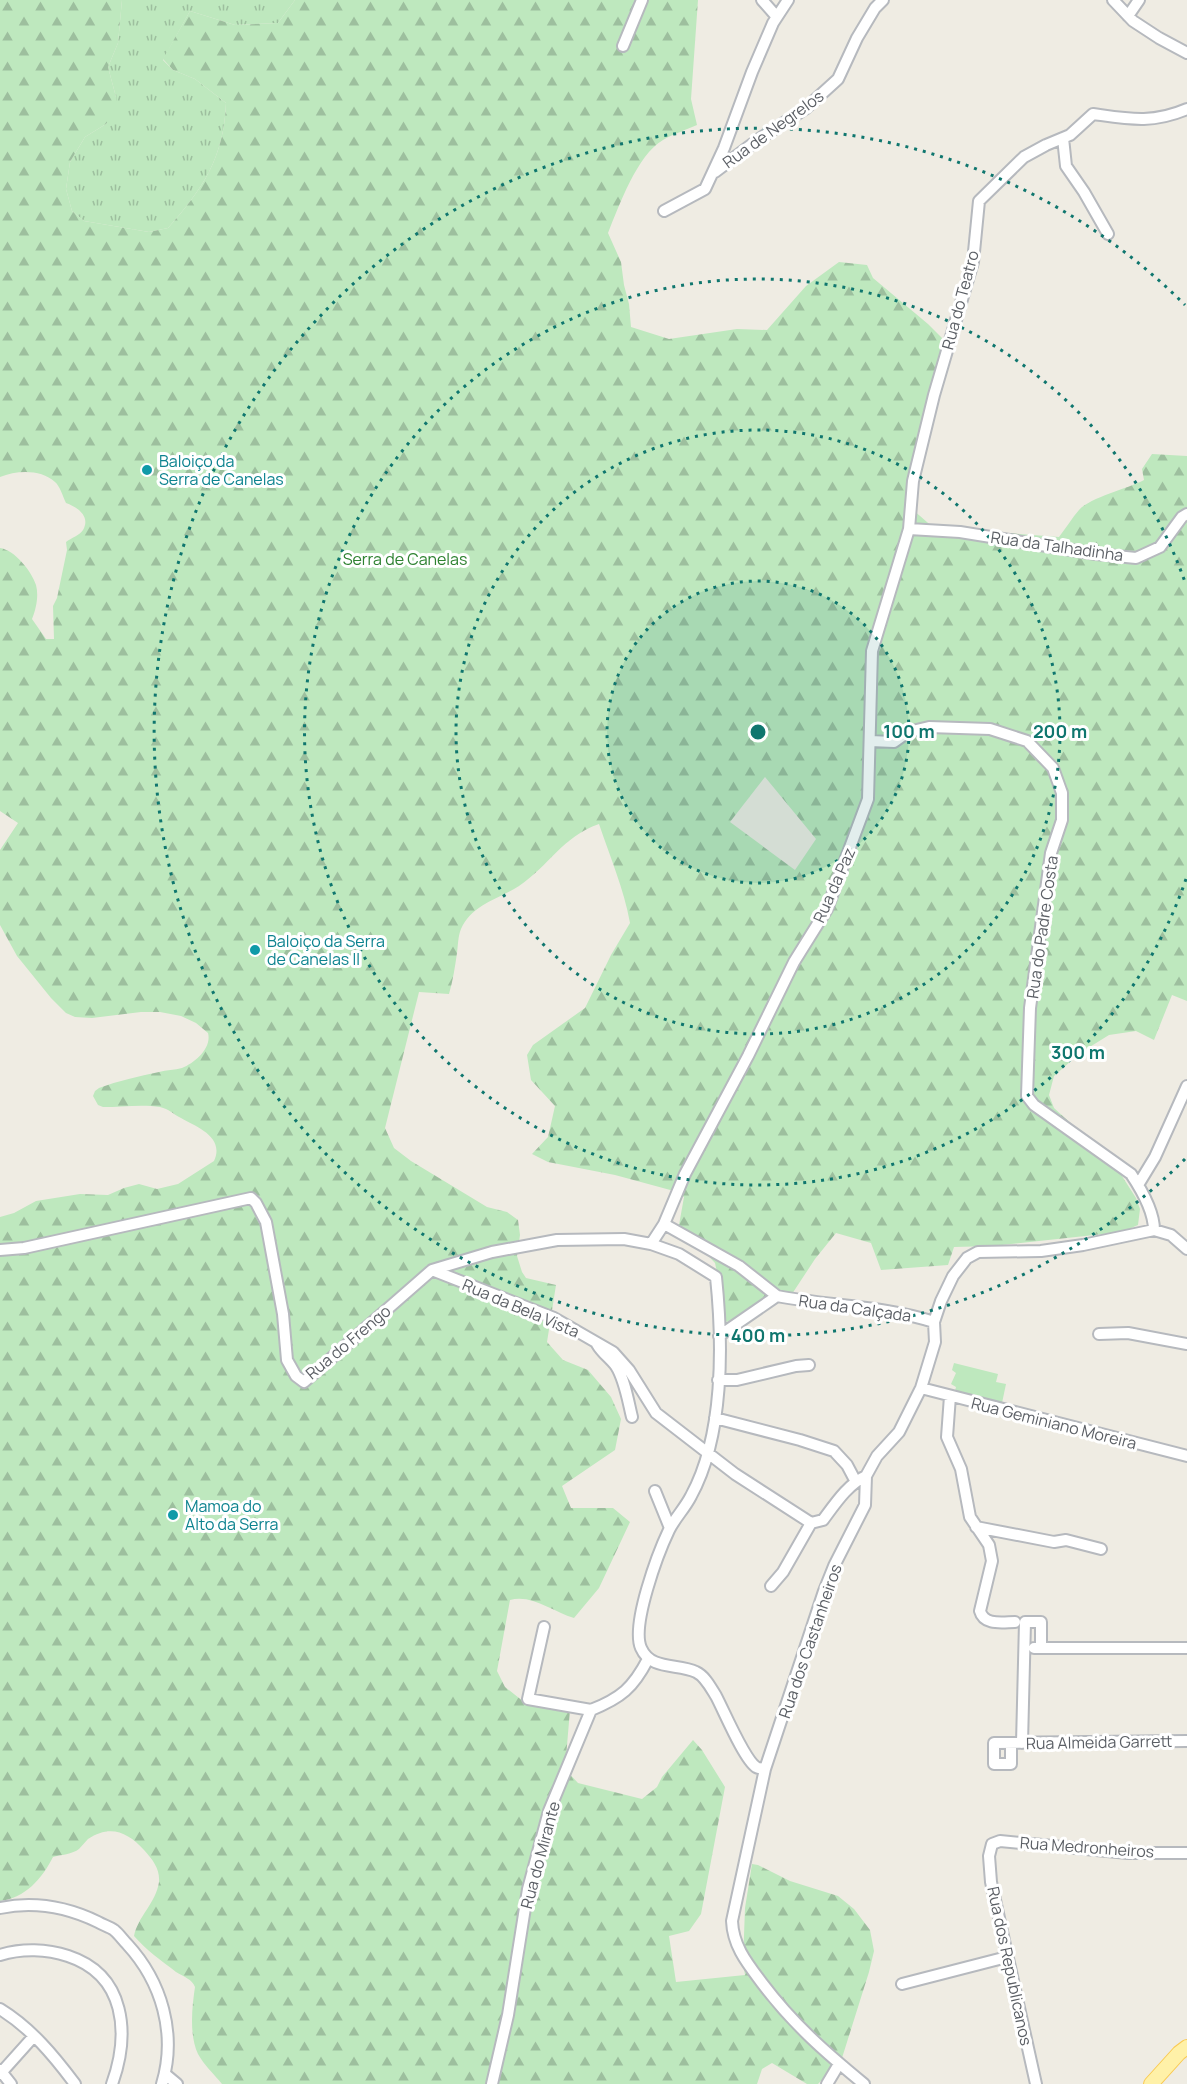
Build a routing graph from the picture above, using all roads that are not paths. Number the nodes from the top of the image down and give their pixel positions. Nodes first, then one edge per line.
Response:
1 (642, 0) edge
2 (762, 0) edge
3 (788, 0) edge
4 (883, 0) edge
5 (1113, 0) edge
6 (1139, 0) edge
7 (1128, 16) junction
8 (777, 17) junction
9 (623, 46) dead end
10 (1187, 53) edge
11 (1187, 109) edge
12 (1063, 138) junction
13 (712, 174) junction
14 (664, 211) dead end
15 (1108, 234) dead end
16 (1187, 514) edge
17 (909, 529) junction
18 (870, 741) junction
19 (1187, 1086) edge
20 (1138, 1185) junction
21 (664, 1224) junction
22 (1154, 1230) junction
23 (651, 1244) junction
24 (0, 1250) edge
25 (1187, 1250) edge
26 (432, 1270) junction
27 (777, 1296) junction
28 (934, 1322) junction
29 (1099, 1334) dead end
30 (719, 1336) junction
31 (596, 1341) junction
32 (1187, 1344) edge
33 (809, 1365) dead end
34 (718, 1380) junction
35 (921, 1388) junction
36 (950, 1396) junction
37 (632, 1418) dead end
38 (715, 1418) junction
39 (708, 1451) junction
40 (1187, 1456) edge
41 (866, 1476) junction
42 (856, 1482) junction
43 (655, 1491) dead end
44 (811, 1523) junction
45 (976, 1527) junction
46 (670, 1528) junction
47 (1101, 1549) dead end
48 (771, 1586) dead end
49 (1020, 1622) junction
50 (544, 1627) dead end
51 (1025, 1648) junction
52 (1041, 1648) junction
53 (1187, 1648) edge
54 (648, 1659) junction
55 (591, 1710) junction
56 (1187, 1742) edge
57 (765, 1769) junction
58 (990, 1847) joint
59 (1187, 1853) edge
60 (0, 1908) edge
61 (0, 1955) edge
62 (1007, 1958) junction
63 (902, 1984) dead end
64 (0, 2009) edge
65 (34, 2036) junction
66 (1187, 2047) edge
67 (839, 2064) junction
68 (1, 2072) edge
69 (163, 2079) edge
70 (12, 2084) edge
71 (75, 2084) edge
72 (112, 2084) edge
73 (177, 2084) edge
74 (492, 2084) edge
75 (827, 2084) edge
76 (864, 2084) edge
77 (1036, 2084) edge
78 (1151, 2084) edge

1 - 9 street
2 - 8 street
3 - 8 street
4 - 13 street, Rua de Negrelos
5 - 7 street
6 - 7 street
7 - 10 street
8 - 13 street
11 - 12 street, Rua do Teatro
12 - 15 street
12 - 17 street, Rua do Teatro
13 - 14 street, Rua de Negrelos
16 - 17 street, Rua da Talhadinha
17 - 18 street, Rua da Paz
18 - 20 street, Rua do Padre Costa
18 - 21 street, Rua da Paz
19 - 20 street
20 - 22 street, Rua do Padre Costa
21 - 23 street, Rua da Paz
21 - 27 street
22 - 25 street
22 - 28 street
23 - 26 street, Rua do Frengo
23 - 30 street, Rua do Frengo
24 - 26 street, Rua do Frengo
26 - 31 street, Rua da Bela Vista
27 - 28 street, Rua da Calçada
27 - 30 street, Rua da Calçada
28 - 35 street, Rua da Calçada
29 - 32 street
30 - 34 street, Rua do Frengo
31 - 37 street
31 - 39 street, Rua da Bela Vista
33 - 34 street
34 - 38 street, Rua do Frengo
35 - 36 street, Rua Geminiano Moreira
35 - 41 street, Rua dos Castanheiros
36 - 40 street, Rua Geminiano Moreira
36 - 45 street
38 - 39 street, Rua do Frengo
38 - 42 street
39 - 44 street, Rua da Bela Vista
39 - 46 street, Rua do Frengo
41 - 42 street
41 - 57 street, Rua dos Castanheiros
42 - 44 street
43 - 46 street
44 - 48 street
45 - 47 street
45 - 49 street
46 - 54 street, Rua do Frengo
49 - 51 street
49 - 52 street
50 - 55 street
51 - 52 street
51 - 56 street, Rua Almeida Garrett
52 - 53 street
54 - 55 street
54 - 57 street
55 - 74 street, Rua do Mirante
57 - 67 street, Rua dos Castanheiros
58 - 59 street, Rua Medronheiros
58 - 62 street, Rua dos Republicanos
60 - 69 street
61 - 72 street
62 - 63 street
62 - 77 street, Rua dos Republicanos
64 - 65 street
65 - 68 street
65 - 71 street
66 - 78 main road
67 - 75 street
67 - 76 street, Rua dos Castanheiros
68 - 70 street
69 - 73 street

